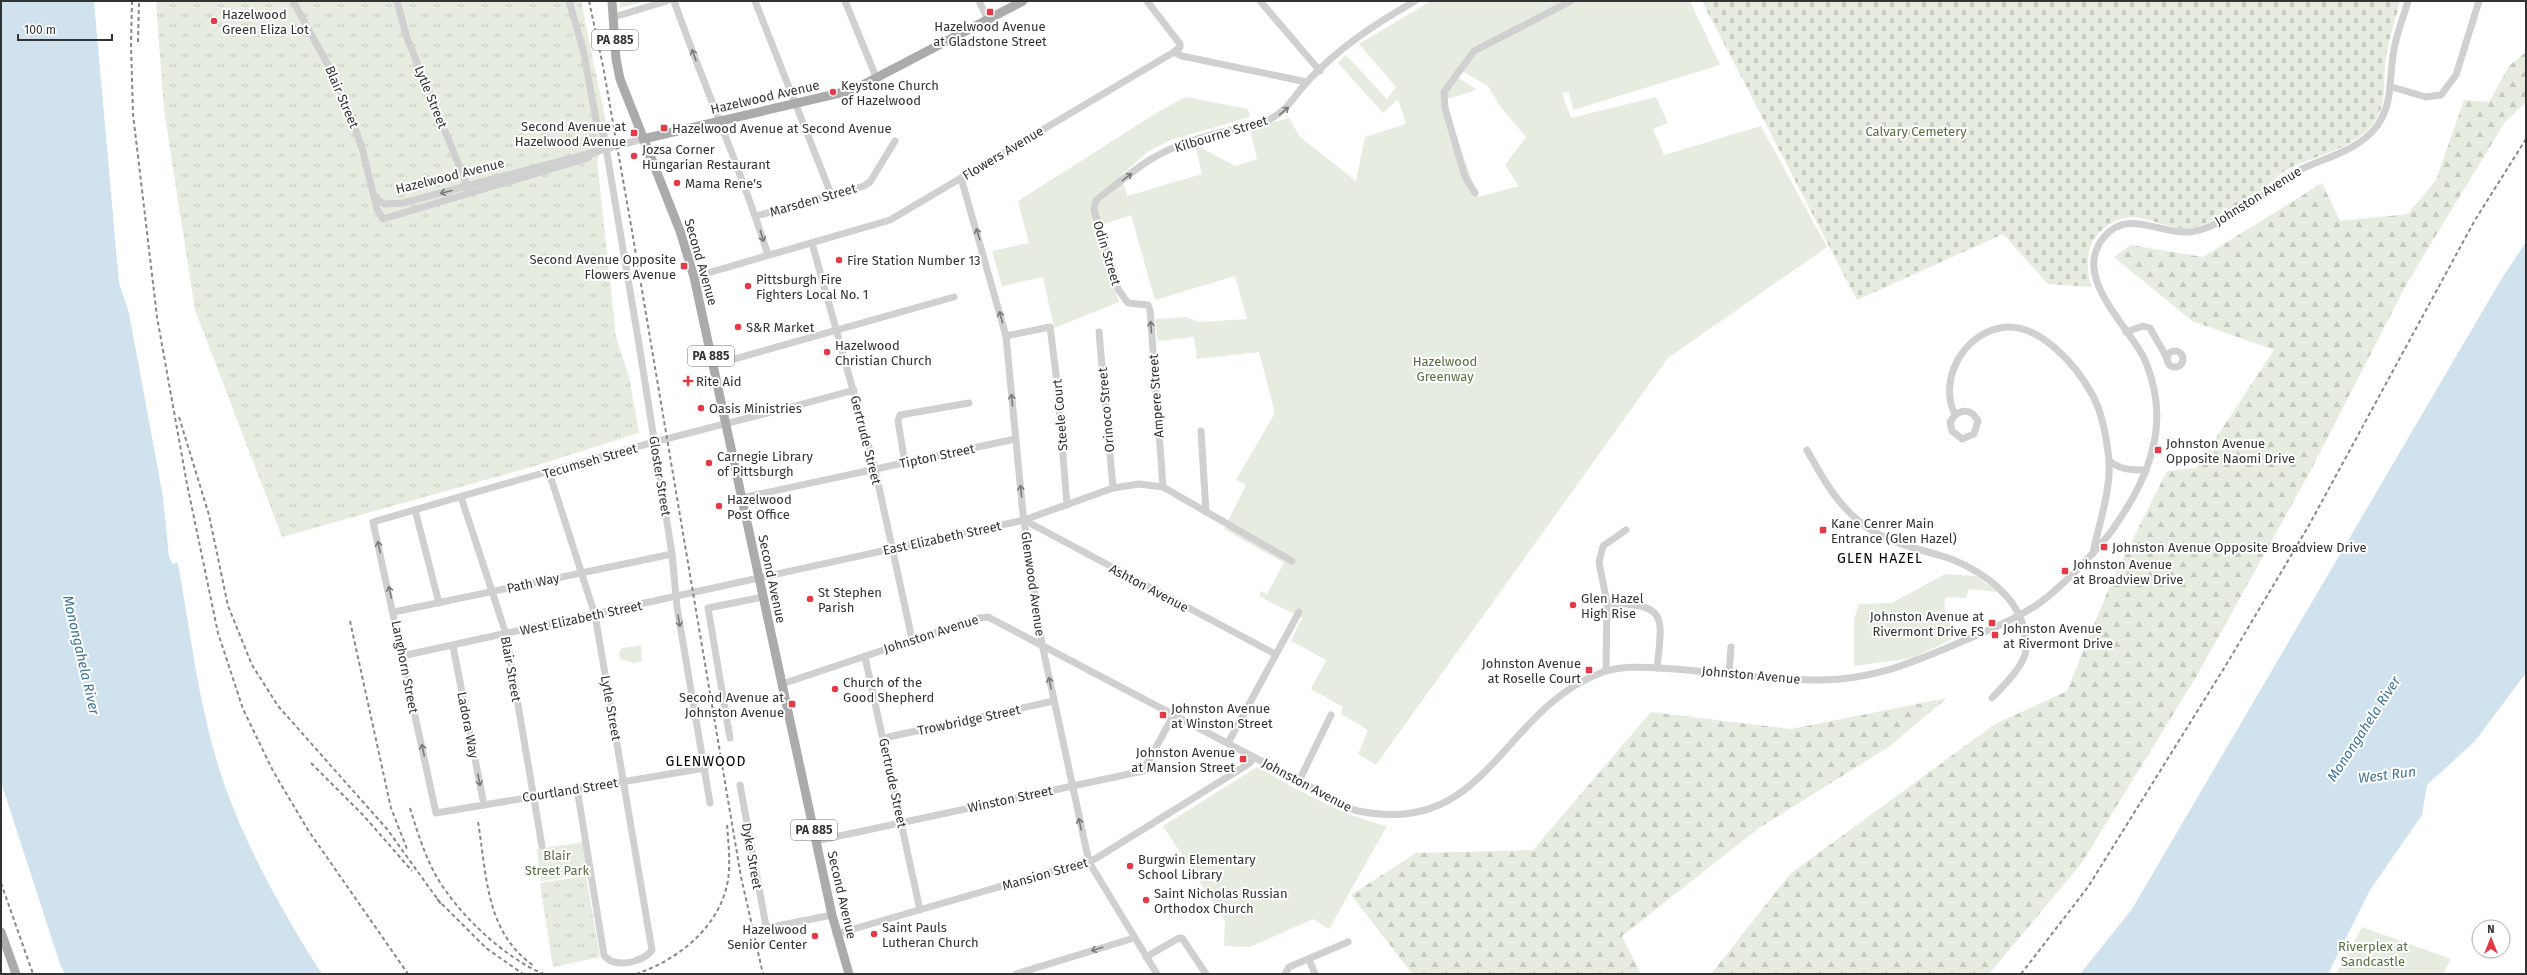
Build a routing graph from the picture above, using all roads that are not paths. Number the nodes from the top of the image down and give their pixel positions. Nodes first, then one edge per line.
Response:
1 (293, 1) edge
2 (397, 1) edge
3 (569, 1) edge
4 (612, 1) edge
5 (667, 1) edge
6 (674, 1) edge
7 (755, 1) edge
8 (845, 1) edge
9 (979, 1) edge
10 (1023, 1) edge
11 (1148, 1) edge
12 (1260, 1) edge
13 (1415, 1) edge
14 (1571, 1) edge
15 (2408, 1) edge
16 (2479, 1) edge
17 (614, 16) junction
18 (988, 20) junction
19 (1174, 52) junction
20 (1320, 71) junction
21 (876, 78) junction
22 (1307, 82) junction
23 (2392, 87) junction
24 (794, 103) junction
25 (719, 121) junction
26 (643, 139) junction
27 (895, 141) dead end
28 (606, 150) junction
29 (961, 178) junction
30 (469, 189) junction
31 (1474, 193) dead end
32 (831, 194) junction
33 (377, 199) junction
34 (1096, 200) joint
35 (756, 216) junction
36 (388, 218) joint
37 (812, 243) junction
38 (768, 255) junction
39 (694, 277) junction
40 (954, 297) dead end
41 (1148, 305) joint
42 (836, 330) junction
43 (1099, 332) dead end
44 (2126, 332) junction
45 (1006, 336) junction
46 (2162, 347) junction
47 (2172, 352) junction
48 (2167, 358) junction
49 (713, 365) junction
50 (854, 390) junction
51 (969, 403) dead end
52 (1955, 415) dead end
53 (725, 424) junction
54 (1201, 432) dead end
55 (1015, 439) junction
56 (655, 442) junction
57 (1807, 450) dead end
58 (2109, 461) junction
59 (905, 463) junction
60 (875, 469) junction
61 (2146, 470) junction
62 (549, 472) junction
63 (1163, 487) junction
64 (1113, 488) junction
65 (461, 497) junction
66 (741, 498) junction
67 (1067, 505) junction
68 (415, 510) junction
69 (1206, 512) junction
70 (1024, 520) junction
71 (373, 522) joint
72 (1626, 530) dead end
73 (892, 549) junction
74 (2093, 553) junction
75 (672, 554) junction
76 (1292, 561) dead end
77 (582, 572) junction
78 (760, 578) junction
79 (491, 592) junction
80 (763, 597) junction
81 (439, 603) junction
82 (1607, 604) junction
83 (394, 612) junction
84 (1299, 612) dead end
85 (2019, 614) junction
86 (595, 615) junction
87 (506, 634) junction
88 (912, 639) junction
89 (1042, 644) junction
90 (453, 646) junction
91 (1731, 647) dead end
92 (1275, 654) junction
93 (402, 656) junction
94 (865, 657) junction
95 (1657, 668) junction
96 (1606, 671) junction
97 (1729, 673) junction
98 (782, 684) junction
99 (1992, 698) dead end
100 (1054, 701) junction
101 (1331, 715) dead end
102 (1173, 716) junction
103 (730, 738) dead end
104 (884, 738) junction
105 (1228, 743) junction
106 (1254, 757) junction
107 (705, 768) junction
108 (623, 781) junction
109 (1299, 781) junction
110 (740, 785) dead end
111 (1072, 786) junction
112 (577, 788) junction
113 (533, 795) junction
114 (710, 803) dead end
115 (484, 805) junction
116 (436, 813) joint
117 (901, 823) junction
118 (816, 841) junction
119 (542, 846) dead end
120 (1089, 862) junction
121 (920, 910) junction
122 (832, 915) junction
123 (1, 932) edge
124 (836, 934) junction
125 (1134, 938) junction
126 (1348, 942) dead end
127 (1146, 956) junction
128 (1309, 959) junction
129 (16, 974) edge
130 (850, 974) edge
131 (1016, 974) edge
132 (1157, 974) edge
133 (1206, 974) edge
134 (1286, 974) edge
135 (1314, 974) edge

1 - 33 street, Blair Street
2 - 30 street, Lytle Street
3 - 28 street
4 - 17 main road, PA 885
5 - 17 street
25 -> 6 street
7 - 24 street
8 - 21 street
9 - 18 street
10 - 18 main road, Hazelwood Avenue
11 - 19 street
12 - 20 street
13 - 20 street, Kilbourne Street
14 - 31 street
15 - 23 street, Johnston Avenue
16 - 23 street
17 - 26 main road, Second Avenue / PA 885
18 - 21 main road, Hazelwood Avenue
19 - 22 street
19 - 29 street, Flowers Avenue
20 - 22 street, Kilbourne Street
21 - 24 main road, Hazelwood Avenue
34 -> 22 street, Kilbourne Street
23 - 44 street, Johnston Avenue
24 - 25 main road, Hazelwood Avenue
24 - 32 street
25 - 26 main road, Hazelwood Avenue
25 - 35 street
26 - 28 street, Hazelwood Avenue
26 - 39 main road, Second Avenue / PA 885
27 - 32 street, Marsden Street
28 - 30 street, Hazelwood Avenue
28 - 56 street, Gloster Street
29 - 37 street, Flowers Avenue
45 -> 29 street, Glenwood Avenue
30 -> 33 street, Hazelwood Avenue
30 - 36 street, Hazelwood Avenue
32 - 35 street, Marsden Street
33 - 36 street, Blair Street
34 - 41 street, Odin Street
35 -> 38 street
37 - 38 street, Flowers Avenue
37 - 42 street, Gertrude Street
38 - 39 street, Flowers Avenue
39 - 49 main road, Second Avenue / PA 885
40 - 42 street
63 -> 41 street, Ampere Street
42 - 49 street
42 - 50 street, Gertrude Street
43 - 64 street, Orinoco Street
44 - 46 street
44 - 61 street, Johnston Avenue
55 -> 45 street, Glenwood Avenue
45 - 67 street, Steele Court
46 - 47 street
46 - 48 street
47 - 48 street
47 - 48 street
49 - 53 main road, Second Avenue / PA 885
50 - 53 street, Tecumseh Street
50 - 60 street, Gertrude Street
51 - 59 street
52 - 58 street
53 - 56 street, Tecumseh Street
53 - 66 main road, Second Avenue / PA 885
54 - 69 street
55 - 59 street, Tipton Street
70 -> 55 street, Glenwood Avenue
56 - 62 street, Tecumseh Street
56 - 75 street, Gloster Street
57 - 85 street
58 - 61 street
58 - 74 street
59 - 60 street, Tipton Street
60 - 66 street, Tipton Street
60 - 73 street, Gertrude Street
61 - 74 street, Johnston Avenue
62 - 65 street, Tecumseh Street
62 - 77 street, Lytle Street
63 - 64 street, East Elizabeth Street
63 - 69 street, East Elizabeth Street
64 - 67 street, East Elizabeth Street
65 - 68 street, Tecumseh Street
65 - 79 street, Blair Street
66 - 78 main road, Second Avenue / PA 885
67 - 70 street, East Elizabeth Street
68 - 71 street, Tecumseh Street
68 - 81 street
69 - 76 street, East Elizabeth Street
70 - 73 street, East Elizabeth Street
70 - 89 street, Glenwood Avenue
70 - 92 street, Ashton Avenue
83 -> 71 street, Langhorn Street
72 - 82 street
73 - 78 street, East Elizabeth Street
73 - 88 street, Gertrude Street
74 - 85 street, Johnston Avenue
75 - 77 street, Path Way
75 -> 107 street, Gloster Street
77 - 79 street, Path Way
77 - 86 street, Lytle Street
78 - 80 main road, Second Avenue / PA 885
78 - 86 street, West Elizabeth Street
79 - 81 street, Path Way
79 - 87 street, Blair Street
80 - 98 main road, Second Avenue / PA 885
80 - 103 street
81 - 83 street, Path Way
82 - 95 street
82 - 96 street
83 - 93 street, Langhorn Street
84 - 92 street
85 - 97 street, Johnston Avenue
85 - 99 street
86 - 87 street, West Elizabeth Street
86 - 108 street, Lytle Street
87 - 90 street, West Elizabeth Street
87 - 113 street, Blair Street
88 - 89 street, Johnston Avenue
88 - 94 street, Johnston Avenue
100 -> 89 street, Glenwood Avenue
89 - 102 street, Johnston Avenue
90 - 93 street, West Elizabeth Street
90 -> 115 street, Ladora Way
91 - 97 street
92 - 105 street
116 -> 93 street, Langhorn Street
94 - 98 street, Johnston Avenue
94 - 104 street, Gertrude Street
95 - 96 street, Johnston Avenue
95 - 97 street, Johnston Avenue
96 - 109 street, Johnston Avenue
98 - 118 main road, Second Avenue / PA 885
100 - 104 street, Trowbridge Street
100 - 111 street, Glenwood Avenue
101 - 109 street
102 - 105 street, Johnston Avenue
102 - 111 street, Winston Street
104 - 117 street, Gertrude Street
105 - 106 street, Johnston Avenue
106 - 109 street, Johnston Avenue
106 - 120 street, Mansion Street
107 - 108 street, Courtland Street
107 - 114 street, Gloster Street
108 - 112 street, Courtland Street
108 - 112 street, Lytle Street
110 - 122 street, Dyke Street
111 - 117 street, Winston Street
120 -> 111 street, Glenwood Avenue
112 - 113 street, Courtland Street
113 - 115 street, Courtland Street
113 - 119 street, Blair Street
115 - 116 street, Courtland Street
117 - 118 street, Winston Street
117 - 121 street, Gertrude Street
118 - 122 main road, Second Avenue / PA 885
120 - 121 street, Mansion Street
120 - 125 street, Glenwood Avenue
121 - 124 street, Mansion Street
122 - 124 main road, Second Avenue / PA 885
123 - 129 main road
124 - 130 main road, Second Avenue / PA 885
125 - 127 street, Glenwood Avenue
125 -> 131 street
126 - 128 street
127 - 132 street, Glenwood Avenue
127 - 133 street
128 - 134 street
128 - 135 street

